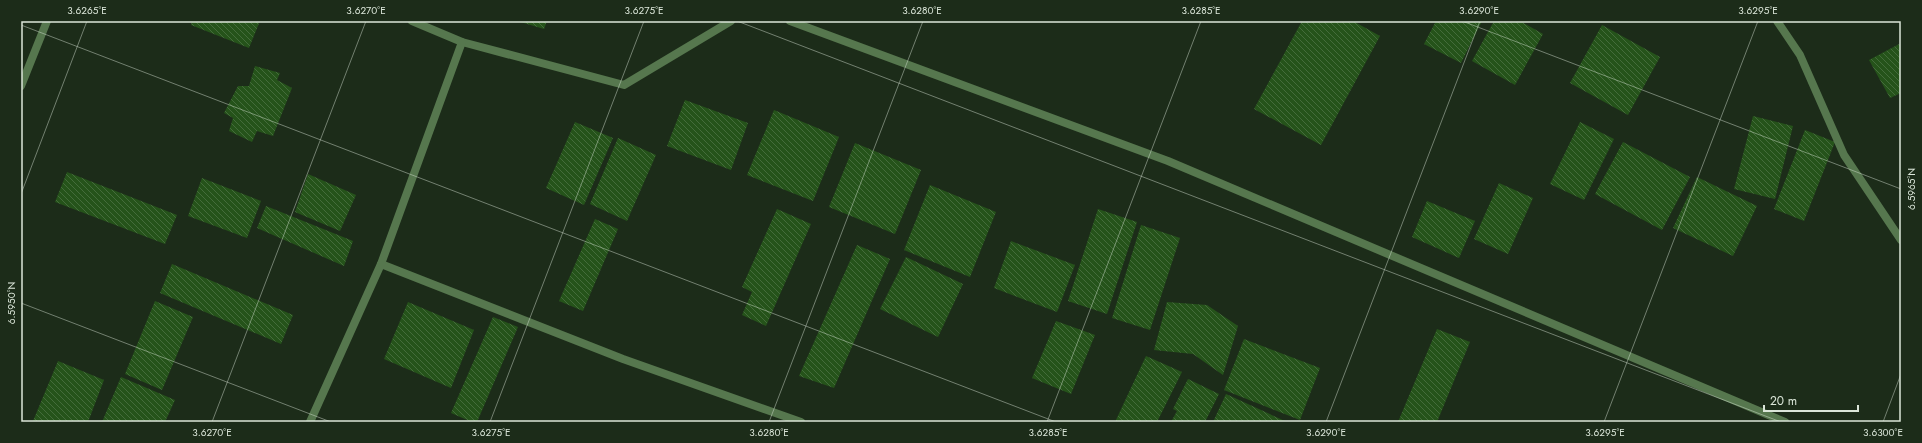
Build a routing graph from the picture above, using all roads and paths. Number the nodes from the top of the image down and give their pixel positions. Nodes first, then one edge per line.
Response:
1 (47, 21) edge
2 (412, 21) edge
3 (731, 21) edge
4 (790, 21) edge
5 (1777, 21) edge
6 (462, 42) junction
7 (21, 86) edge
8 (1901, 240) edge
9 (381, 264) junction
10 (310, 422) edge
11 (801, 422) edge
12 (1785, 422) edge

1 - 7 street
2 - 6 street
3 - 6 street
4 - 12 street
5 - 8 street
6 - 9 street
9 - 10 street
9 - 11 street

